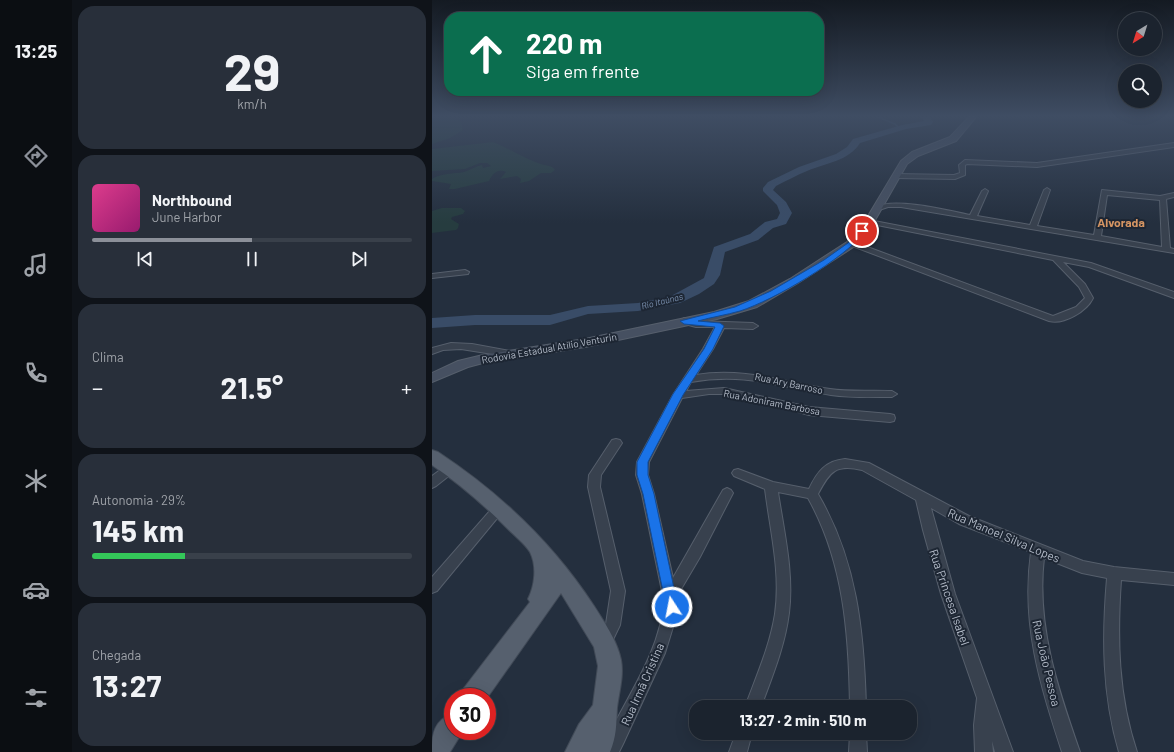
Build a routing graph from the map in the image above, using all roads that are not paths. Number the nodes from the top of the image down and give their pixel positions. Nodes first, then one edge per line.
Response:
1 (922, 152) edge
2 (1131, 152) edge
3 (897, 174) junction
4 (1047, 190) dead end
5 (985, 191) dead end
6 (1174, 195) edge
7 (885, 196) junction
8 (1163, 198) junction
9 (879, 208) junction
10 (974, 215) junction
11 (869, 222) junction
12 (1033, 225) junction
13 (1098, 236) junction
14 (850, 244) junction
15 (1174, 247) edge
16 (1169, 249) edge
17 (1056, 259) junction
18 (465, 272) dead end
19 (432, 276) edge
20 (1174, 295) edge
21 (684, 321) junction
22 (720, 326) junction
23 (753, 326) dead end
24 (432, 351) edge
25 (512, 354) junction
26 (432, 378) edge
27 (687, 380) junction
28 (678, 394) junction
29 (892, 394) dead end
30 (890, 418) dead end
31 (616, 442) dead end
32 (432, 456) edge
33 (451, 468) junction
34 (738, 473) dead end
35 (432, 483) edge
36 (771, 486) junction
37 (727, 493) dead end
38 (812, 494) junction
39 (922, 497) junction
40 (499, 508) junction
41 (537, 549) junction
42 (1038, 549) junction
43 (1114, 573) junction
44 (560, 575) junction
45 (1174, 579) edge
46 (432, 587) edge
47 (670, 595) junction
48 (532, 615) junction
49 (604, 643) junction
50 (479, 688) edge
51 (985, 694) junction
52 (755, 700) edge
53 (858, 700) edge
54 (605, 710) junction
55 (444, 738) edge
56 (742, 740) edge
57 (858, 740) edge
58 (434, 752) edge
59 (578, 752) edge
60 (597, 752) edge
61 (610, 752) edge
62 (738, 752) edge
63 (858, 752) edge
64 (984, 752) edge
65 (1004, 752) edge
66 (1071, 752) edge
67 (1128, 752) edge

1 - 3 main road, Rodovia Estadual Atílio Venturin
2 - 3 street
3 - 7 main road, Rodovia Estadual Atílio Venturin
4 - 12 street
5 - 10 street
6 - 8 street
7 - 9 main road, Rodovia Estadual Atílio Venturin
7 - 10 street
8 - 13 street
8 - 16 street
9 - 10 street
9 - 11 main road, Rodovia Estadual Atílio Venturin
10 - 12 street
11 - 14 main road, Rodovia Estadual Atílio Venturin
11 - 17 street
12 - 13 street
13 - 16 street
14 - 17 street
14 - 21 main road, Rodovia Estadual Atílio Venturin
15 - 16 street
17 - 20 street
18 - 19 street
21 - 22 street
21 - 25 main road, Rodovia Estadual Atílio Venturin
22 - 23 street
22 - 27 street, Rua Irmã Cristina
24 - 25 street
25 - 26 main road, Rodovia Estadual Atílio Venturin
27 - 28 street, Rua Irmã Cristina
27 - 29 street, Rua Ary Barroso
28 - 30 street, Rua Adoniram Barbosa
28 - 47 street, Rua Irmã Cristina
31 - 49 street
32 - 33 main road
33 - 35 street
33 - 40 main road
34 - 36 street
36 - 38 street
36 - 52 street
37 - 47 street
38 - 39 street, Rua Manoel Silva Lopes
38 - 53 street
39 - 42 street, Rua Manoel Silva Lopes
39 - 51 street, Rua Princesa Isabel
40 - 41 main road
40 - 46 street
41 - 44 main road
41 - 48 main road
42 - 43 street, Rua Manoel Silva Lopes
42 - 66 street, Rua João Pessoa
43 - 45 street, Rua Manoel Silva Lopes
43 - 67 street
44 - 48 main road
44 - 49 main road
47 - 61 street, Rua Irmã Cristina
48 - 50 main road
49 - 54 main road
51 - 64 street
51 - 65 street, Rua Princesa Isabel
54 - 59 main road
54 - 60 main road
55 - 58 main road
56 - 62 street
57 - 63 street

